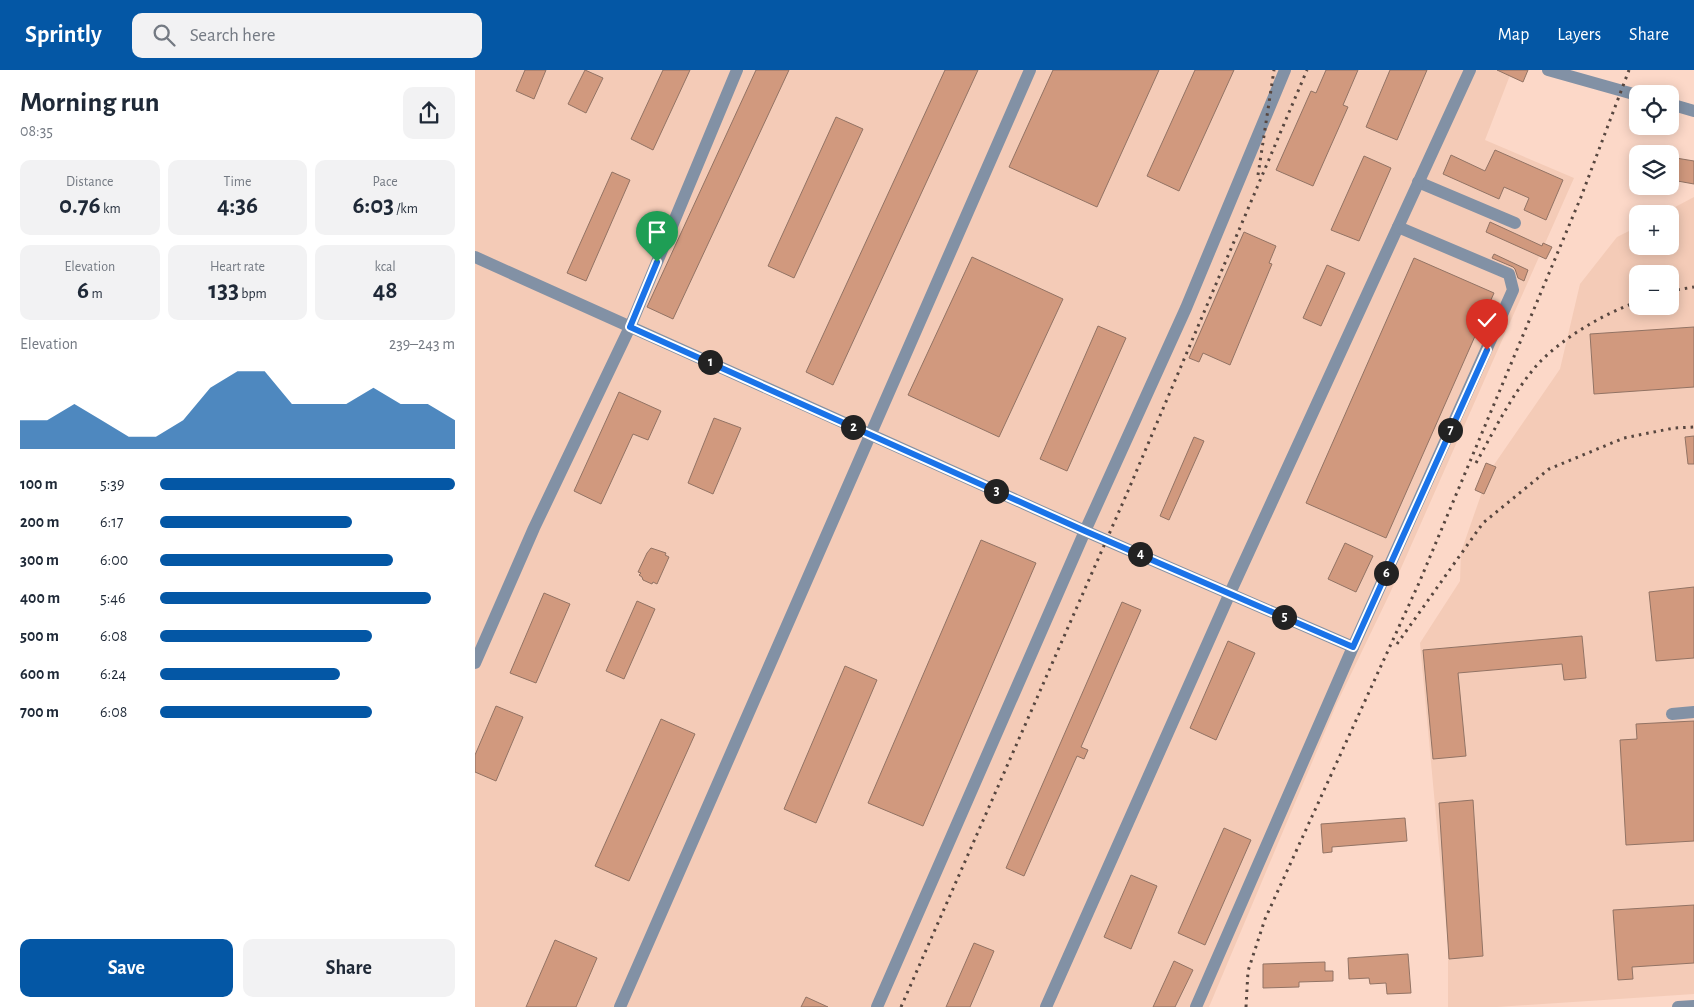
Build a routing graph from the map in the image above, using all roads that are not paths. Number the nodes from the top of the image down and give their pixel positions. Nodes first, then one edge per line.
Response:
1 (737, 70) edge
2 (1030, 70) edge
3 (1285, 70) edge
4 (1470, 70) edge
5 (1548, 70) edge
6 (1576, 74) edge
7 (1629, 92) edge
8 (1679, 107) edge
9 (1694, 111) edge
10 (1418, 182) junction
11 (1515, 223) dead end
12 (1398, 227) junction
13 (475, 257) edge
14 (630, 327) junction
15 (870, 434) junction
16 (1085, 531) junction
17 (1230, 593) junction
18 (1353, 647) junction
19 (475, 663) edge
20 (1694, 712) edge
21 (1671, 714) dead end
22 (1694, 1006) edge
23 (619, 1007) edge
24 (877, 1007) edge
25 (1046, 1007) edge
26 (1196, 1007) edge
27 (1678, 1007) edge

1 - 14 lane
2 - 15 lane
3 - 16 lane
4 - 10 lane
5 - 6 lane
6 - 7 lane
8 - 9 lane
10 - 11 lane
10 - 12 lane
12 - 17 lane
12 - 18 lane
13 - 14 lane
14 - 15 lane
14 - 19 lane
15 - 16 lane
15 - 23 lane
16 - 17 lane
16 - 24 lane
17 - 18 lane
17 - 25 lane
18 - 26 lane
20 - 21 lane
22 - 27 lane

